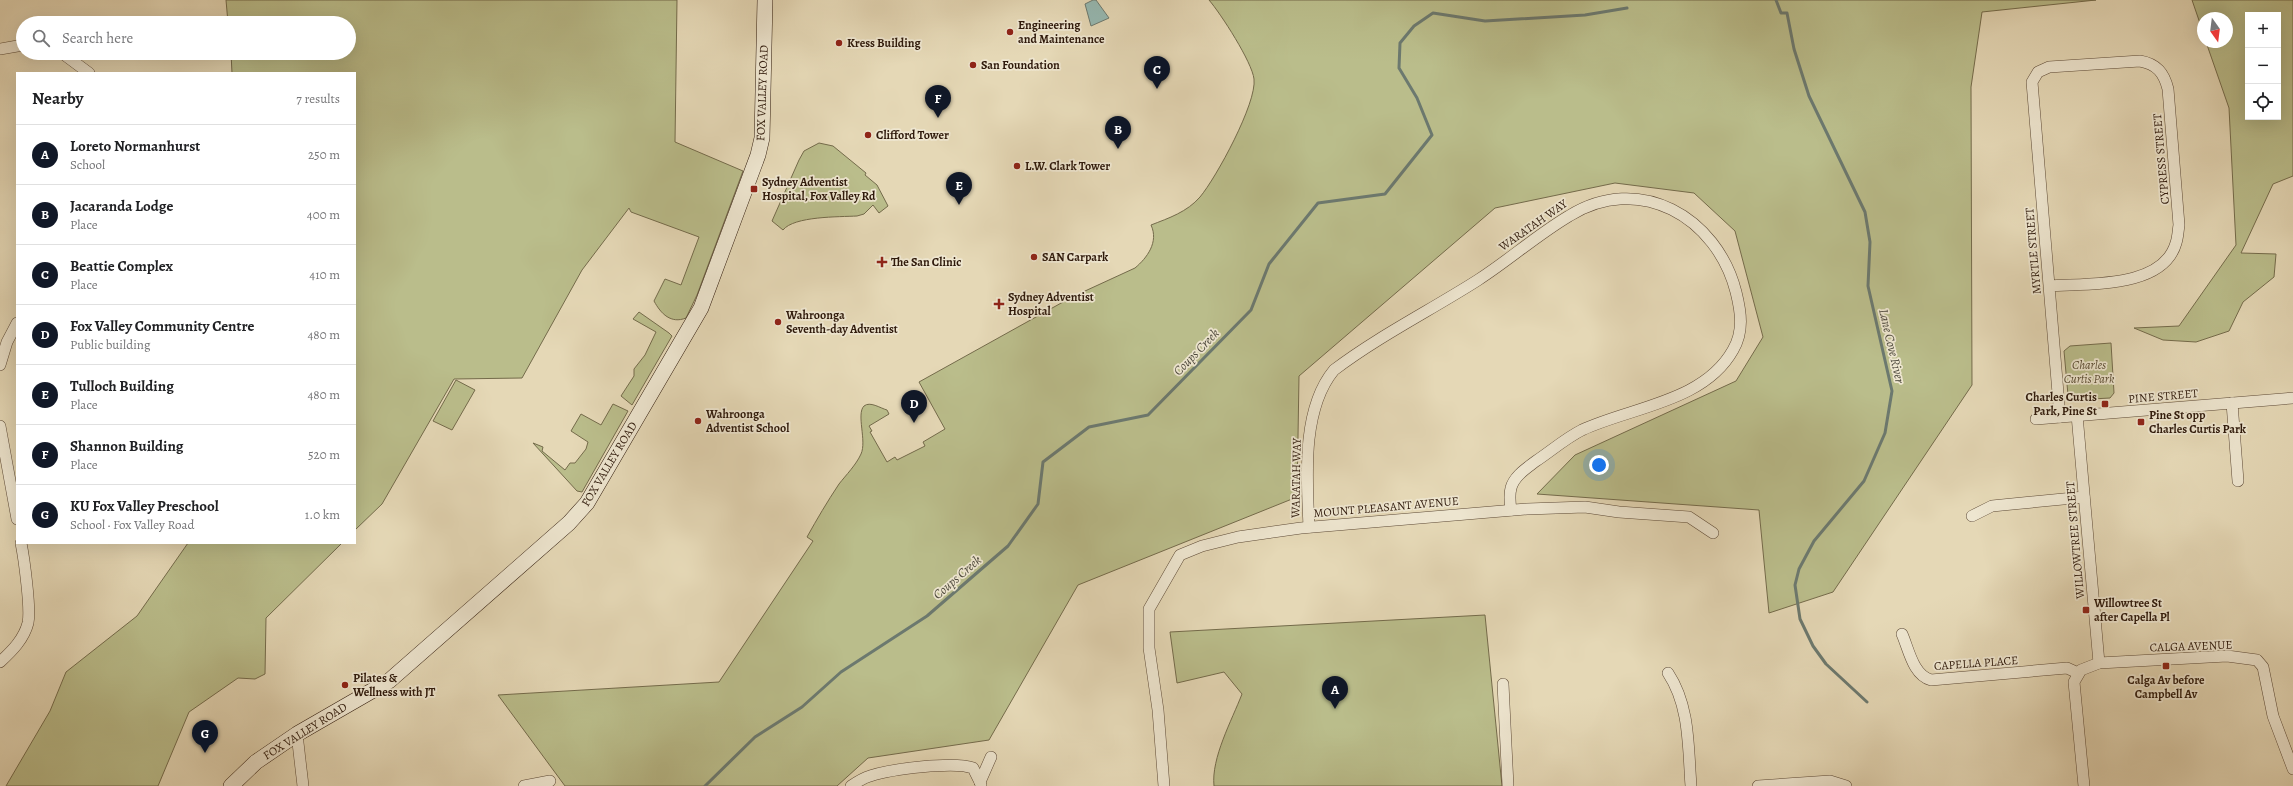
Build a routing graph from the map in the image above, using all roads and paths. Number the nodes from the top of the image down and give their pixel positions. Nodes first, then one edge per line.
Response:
1 (765, 0) edge
2 (16, 46) edge
3 (0, 49) edge
4 (72, 60) edge
5 (89, 72) edge
6 (2032, 82) joint
7 (2049, 286) junction
8 (16, 325) edge
9 (0, 365) edge
10 (2293, 398) edge
11 (2232, 403) junction
12 (2077, 416) junction
13 (2060, 417) junction
14 (2036, 419) dead end
15 (0, 426) edge
16 (13, 468) edge
17 (2238, 481) dead end
18 (2084, 497) junction
19 (16, 506) edge
20 (1511, 510) junction
21 (1972, 516) dead end
22 (1308, 527) junction
23 (1713, 533) dead end
24 (21, 544) edge
25 (1902, 634) dead end
26 (0, 662) edge
27 (2099, 663) junction
28 (1668, 672) dead end
29 (2078, 673) junction
30 (1503, 684) dead end
31 (297, 734) junction
32 (991, 757) dead end
33 (2293, 769) edge
34 (550, 781) dead end
35 (981, 784) edge
36 (231, 786) edge
37 (303, 786) edge
38 (524, 786) edge
39 (851, 786) edge
40 (1164, 786) edge
41 (1508, 786) edge
42 (1690, 786) edge
43 (1758, 786) edge
44 (1846, 786) edge
45 (2084, 786) edge

1 - 31 main road, FOX VALLEY ROAD
2 - 3 street
4 - 5 street
6 - 7 street, MYRTLE STREET
6 - 7 street, CYPRESS STREET
7 - 13 street, MYRTLE STREET
8 - 9 street
10 - 11 street, PINE STREET
11 - 12 street, PINE STREET
11 - 17 street
12 - 13 street, PINE STREET
12 - 18 street, WILLOWTREE STREET
13 - 14 street, PINE STREET
15 - 16 street
16 - 19 street
18 - 21 street
18 - 27 street, WILLOWTREE STREET
20 - 22 street, MOUNT PLEASANT AVENUE
20 - 22 street, WARATAH WAY
20 - 23 street, MOUNT PLEASANT AVENUE
22 - 40 street, MOUNT PLEASANT AVENUE
24 - 26 street
25 - 29 street, CAPELLA PLACE
27 - 29 street, CALGA AVENUE
27 - 33 street, CALGA AVENUE
28 - 42 street
29 - 45 street
30 - 41 street
31 - 36 main road, FOX VALLEY ROAD
31 - 37 street
32 - 35 street
34 - 38 street
35 - 39 street
43 - 44 street

